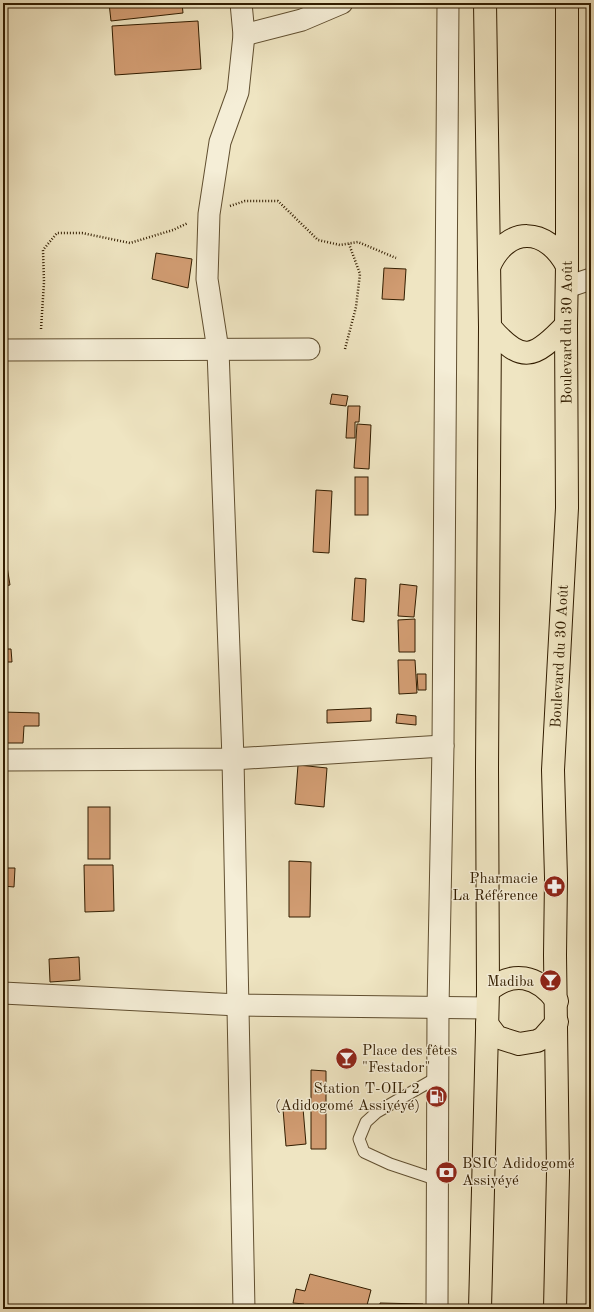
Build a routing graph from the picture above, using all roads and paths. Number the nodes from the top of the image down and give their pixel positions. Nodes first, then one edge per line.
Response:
1 (241, 3) edge
2 (342, 3) edge
3 (447, 3) edge
4 (485, 3) edge
5 (567, 3) edge
6 (244, 36) junction
7 (209, 214) junction
8 (349, 244) junction
9 (396, 258) dead end
10 (567, 266) junction
11 (489, 267) junction
12 (591, 280) edge
13 (567, 287) junction
14 (566, 325) junction
15 (490, 327) junction
16 (42, 349) junction
17 (309, 349) dead end
18 (3, 350) edge
19 (218, 350) junction
20 (345, 350) dead end
21 (443, 746) junction
22 (233, 759) junction
23 (3, 760) edge
24 (3, 994) edge
25 (557, 1000) junction
26 (238, 1005) junction
27 (438, 1008) junction
28 (487, 1008) junction
29 (557, 1022) junction
30 (438, 1078) junction
31 (438, 1180) junction
32 (244, 1309) edge
33 (437, 1309) edge
34 (480, 1309) edge
35 (555, 1309) edge

1 - 6 street
2 - 6 street
3 - 21 street
4 - 11 highway
5 - 10 highway, Boulevard du 30 Août
6 - 7 street
7 - 8 path
7 - 16 path
7 - 19 street
8 - 9 path
8 - 20 path
10 - 11 highway
10 - 13 highway, Boulevard du 30 Août
11 - 15 highway
12 - 13 street
13 - 14 highway, Boulevard du 30 Août
14 - 15 highway
14 - 25 highway, Boulevard du 30 Août
15 - 28 highway
16 - 18 street
16 - 19 street
17 - 19 street
19 - 22 street
21 - 22 street
21 - 27 street
22 - 23 street
22 - 26 street
24 - 26 street
25 - 28 highway
25 - 29 highway, Boulevard du 30 Août
26 - 27 street
26 - 32 street
27 - 28 street
27 - 30 street
28 - 29 highway
28 - 34 highway
29 - 35 highway, Boulevard du 30 Août
30 - 31 street
30 - 31 lane
31 - 33 street

